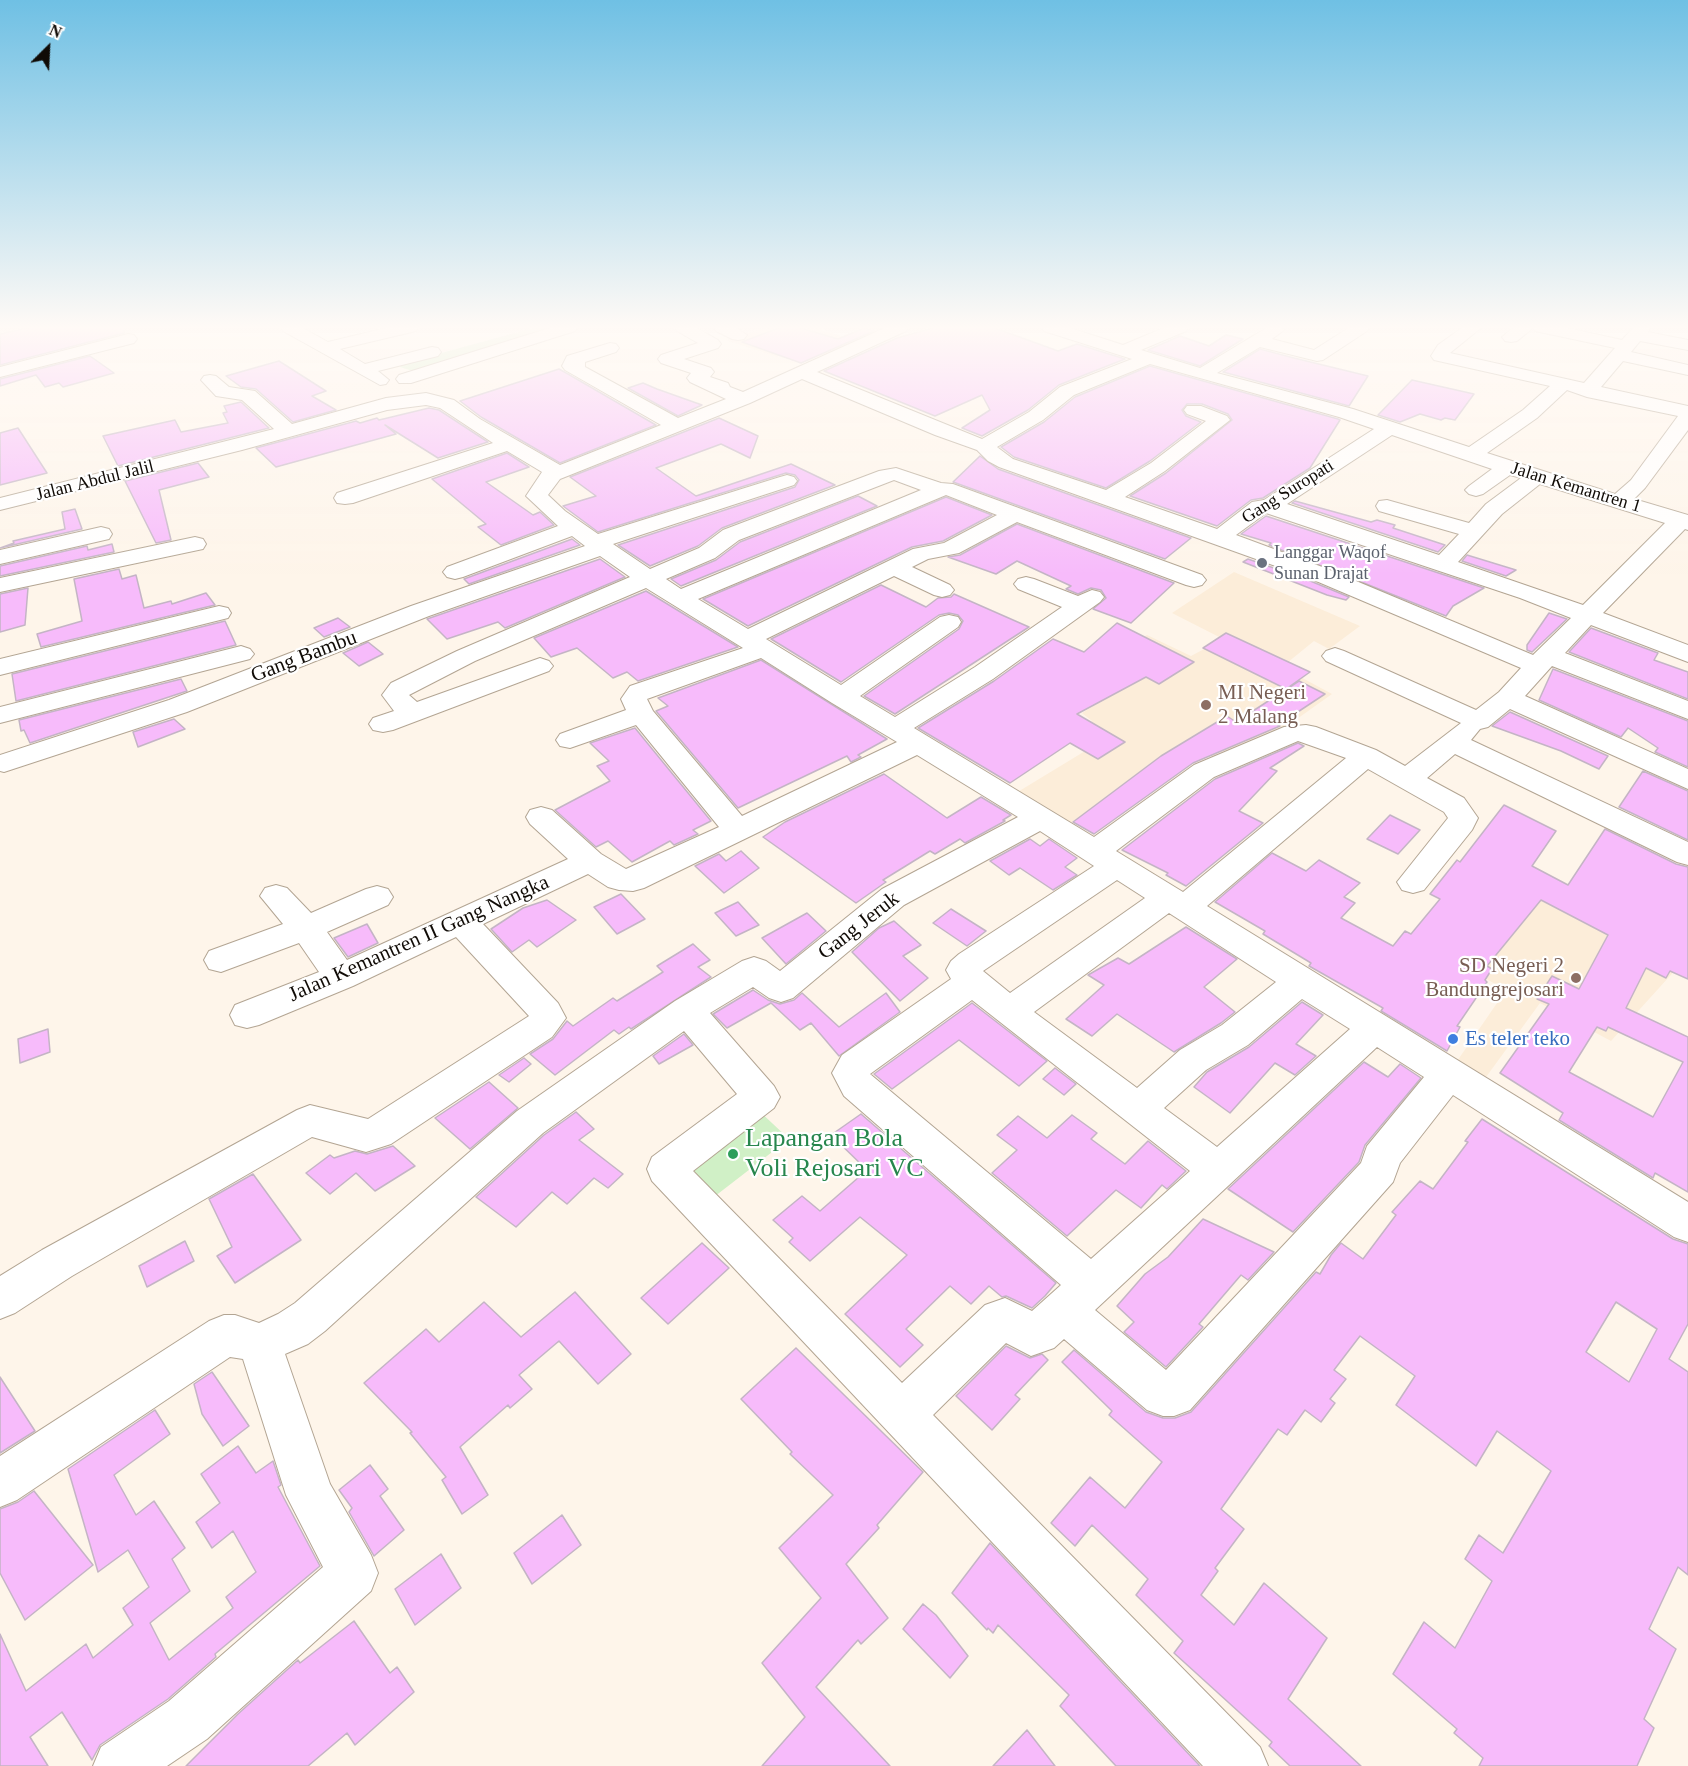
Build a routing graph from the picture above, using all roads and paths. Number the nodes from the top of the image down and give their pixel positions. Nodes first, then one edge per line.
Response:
1 (264, 409) edge
2 (345, 409) edge
3 (454, 409) edge
4 (648, 409) edge
5 (718, 409) edge
6 (890, 409) edge
7 (1044, 409) edge
8 (1195, 409) edge
9 (1332, 409) edge
10 (1535, 409) edge
11 (1657, 409) edge
12 (1688, 414) edge
13 (677, 426) junction
14 (1387, 429) junction
15 (288, 432) junction
16 (509, 444) junction
17 (984, 446) junction
18 (126, 452) dead end
19 (1471, 455) junction
20 (1508, 467) junction
21 (139, 470) junction
22 (1088, 472) dead end
23 (553, 475) junction
24 (1537, 476) junction
25 (787, 481) dead end
26 (1065, 484) junction
27 (940, 490) junction
28 (1476, 490) dead end
29 (345, 498) dead end
30 (1620, 501) junction
31 (0, 504) edge
32 (1270, 506) junction
33 (1387, 506) dead end
34 (1015, 514) junction
35 (1107, 515) junction
36 (1684, 522) edge
37 (1473, 531) junction
38 (101, 534) dead end
39 (1220, 537) junction
40 (1082, 538) junction
41 (591, 539) junction
42 (195, 544) dead end
43 (0, 557) edge
44 (1444, 563) junction
45 (893, 567) junction
46 (455, 572) dead end
47 (647, 578) junction
48 (1194, 580) dead end
49 (1026, 584) dead end
50 (0, 585) edge
51 (942, 590) dead end
52 (679, 598) junction
53 (219, 613) dead end
54 (1586, 614) junction
55 (949, 622) dead end
56 (755, 644) junction
57 (484, 649) junction
58 (241, 654) dead end
59 (1688, 654) edge
60 (1335, 656) dead end
61 (1542, 660) junction
62 (540, 666) dead end
63 (0, 667) edge
64 (514, 674) junction
65 (841, 697) junction
66 (1508, 698) junction
67 (1688, 711) edge
68 (415, 712) junction
69 (641, 714) junction
70 (0, 716) edge
71 (1478, 721) junction
72 (383, 724) dead end
73 (907, 736) junction
74 (570, 740) dead end
75 (1452, 742) junction
76 (1366, 756) junction
77 (1, 768) edge
78 (1407, 779) junction
79 (1688, 780) edge
80 (541, 817) dead end
81 (1040, 818) junction
82 (738, 830) junction
83 (1688, 855) edge
84 (1105, 859) junction
85 (590, 861) junction
86 (1413, 882) dead end
87 (276, 896) dead end
88 (377, 897) dead end
89 (1176, 903) junction
90 (461, 922) junction
91 (306, 928) junction
92 (222, 960) dead end
93 (341, 977) junction
94 (1301, 981) junction
95 (971, 983) junction
96 (687, 1010) junction
97 (1009, 1012) junction
98 (247, 1015) dead end
99 (1376, 1027) junction
100 (1449, 1073) junction
101 (1138, 1110) junction
102 (1217, 1169) junction
103 (1688, 1224) edge
104 (1077, 1298) junction
105 (0, 1299) edge
106 (260, 1344) junction
107 (902, 1414) junction
108 (0, 1483) edge
109 (120, 1766) edge
110 (1241, 1766) edge

1 - 15 street
2 - 15 street, Jalan Abdul Jalil
3 - 16 street, Jalan Abdul Jalil
4 - 13 street
5 - 13 street
6 - 17 street
7 - 17 street
8 - 35 street
9 - 14 street, Jalan Kemantren 1
10 - 19 street
11 - 12 street
12 - 30 street
13 - 23 street
14 - 19 street, Jalan Kemantren 1
14 - 32 street, Gang Suropati
15 - 21 street, Jalan Abdul Jalil
16 - 23 street, Jalan Abdul Jalil
16 - 29 street
17 - 26 street
18 - 21 street
19 - 20 street, Jalan Kemantren 1
20 - 24 street, Jalan Kemantren 1
20 - 28 street
21 - 31 street, Jalan Abdul Jalil
22 - 26 street
23 - 41 street
24 - 30 street, Jalan Kemantren 1
24 - 37 street
25 - 41 street
26 - 35 street
27 - 34 street
27 - 47 street
27 - 52 street
30 - 36 street, Jalan Kemantren 1
32 - 39 street, Gang Suropati
32 - 44 street
33 - 37 street
34 - 40 street
34 - 45 street
35 - 39 street
35 - 40 street
36 - 54 street
37 - 44 street
38 - 43 street
39 - 61 street
40 - 48 street
41 - 46 street
41 - 47 street
41 - 77 street, Gang Bambu
42 - 50 street
44 - 54 street
45 - 51 street
45 - 56 street
47 - 52 street
47 - 57 street
49 - 73 street
52 - 56 street
53 - 63 street
54 - 59 street
54 - 61 street
55 - 65 street
56 - 65 street
56 - 69 street
57 - 64 street
57 - 68 street
58 - 70 street
60 - 71 street
61 - 66 street
61 - 67 street
62 - 64 street
64 - 68 street
65 - 73 street
66 - 71 street
66 - 79 street
68 - 72 street
69 - 74 street
69 - 82 street
71 - 75 street
73 - 81 street
73 - 82 street
75 - 78 street
75 - 83 street
76 - 78 street
76 - 84 street
76 - 89 street
78 - 86 street
80 - 85 street
81 - 84 street
81 - 96 street, Gang Jeruk
82 - 85 street
84 - 89 street
84 - 95 street
85 - 90 street, Jalan Kemantren II Gang Nangka
87 - 91 street
88 - 91 street
89 - 94 street
89 - 97 street
90 - 93 street, Jalan Kemantren II Gang Nangka
90 - 105 street
91 - 92 street
91 - 93 street
93 - 98 street, Jalan Kemantren II Gang Nangka
94 - 99 street
94 - 101 street
95 - 97 street
95 - 104 street
96 - 106 street
96 - 107 street
97 - 101 street
99 - 100 street
99 - 102 street
100 - 103 street
100 - 104 street
101 - 102 street
102 - 104 street
104 - 107 street
106 - 108 street
106 - 109 street
107 - 110 street

